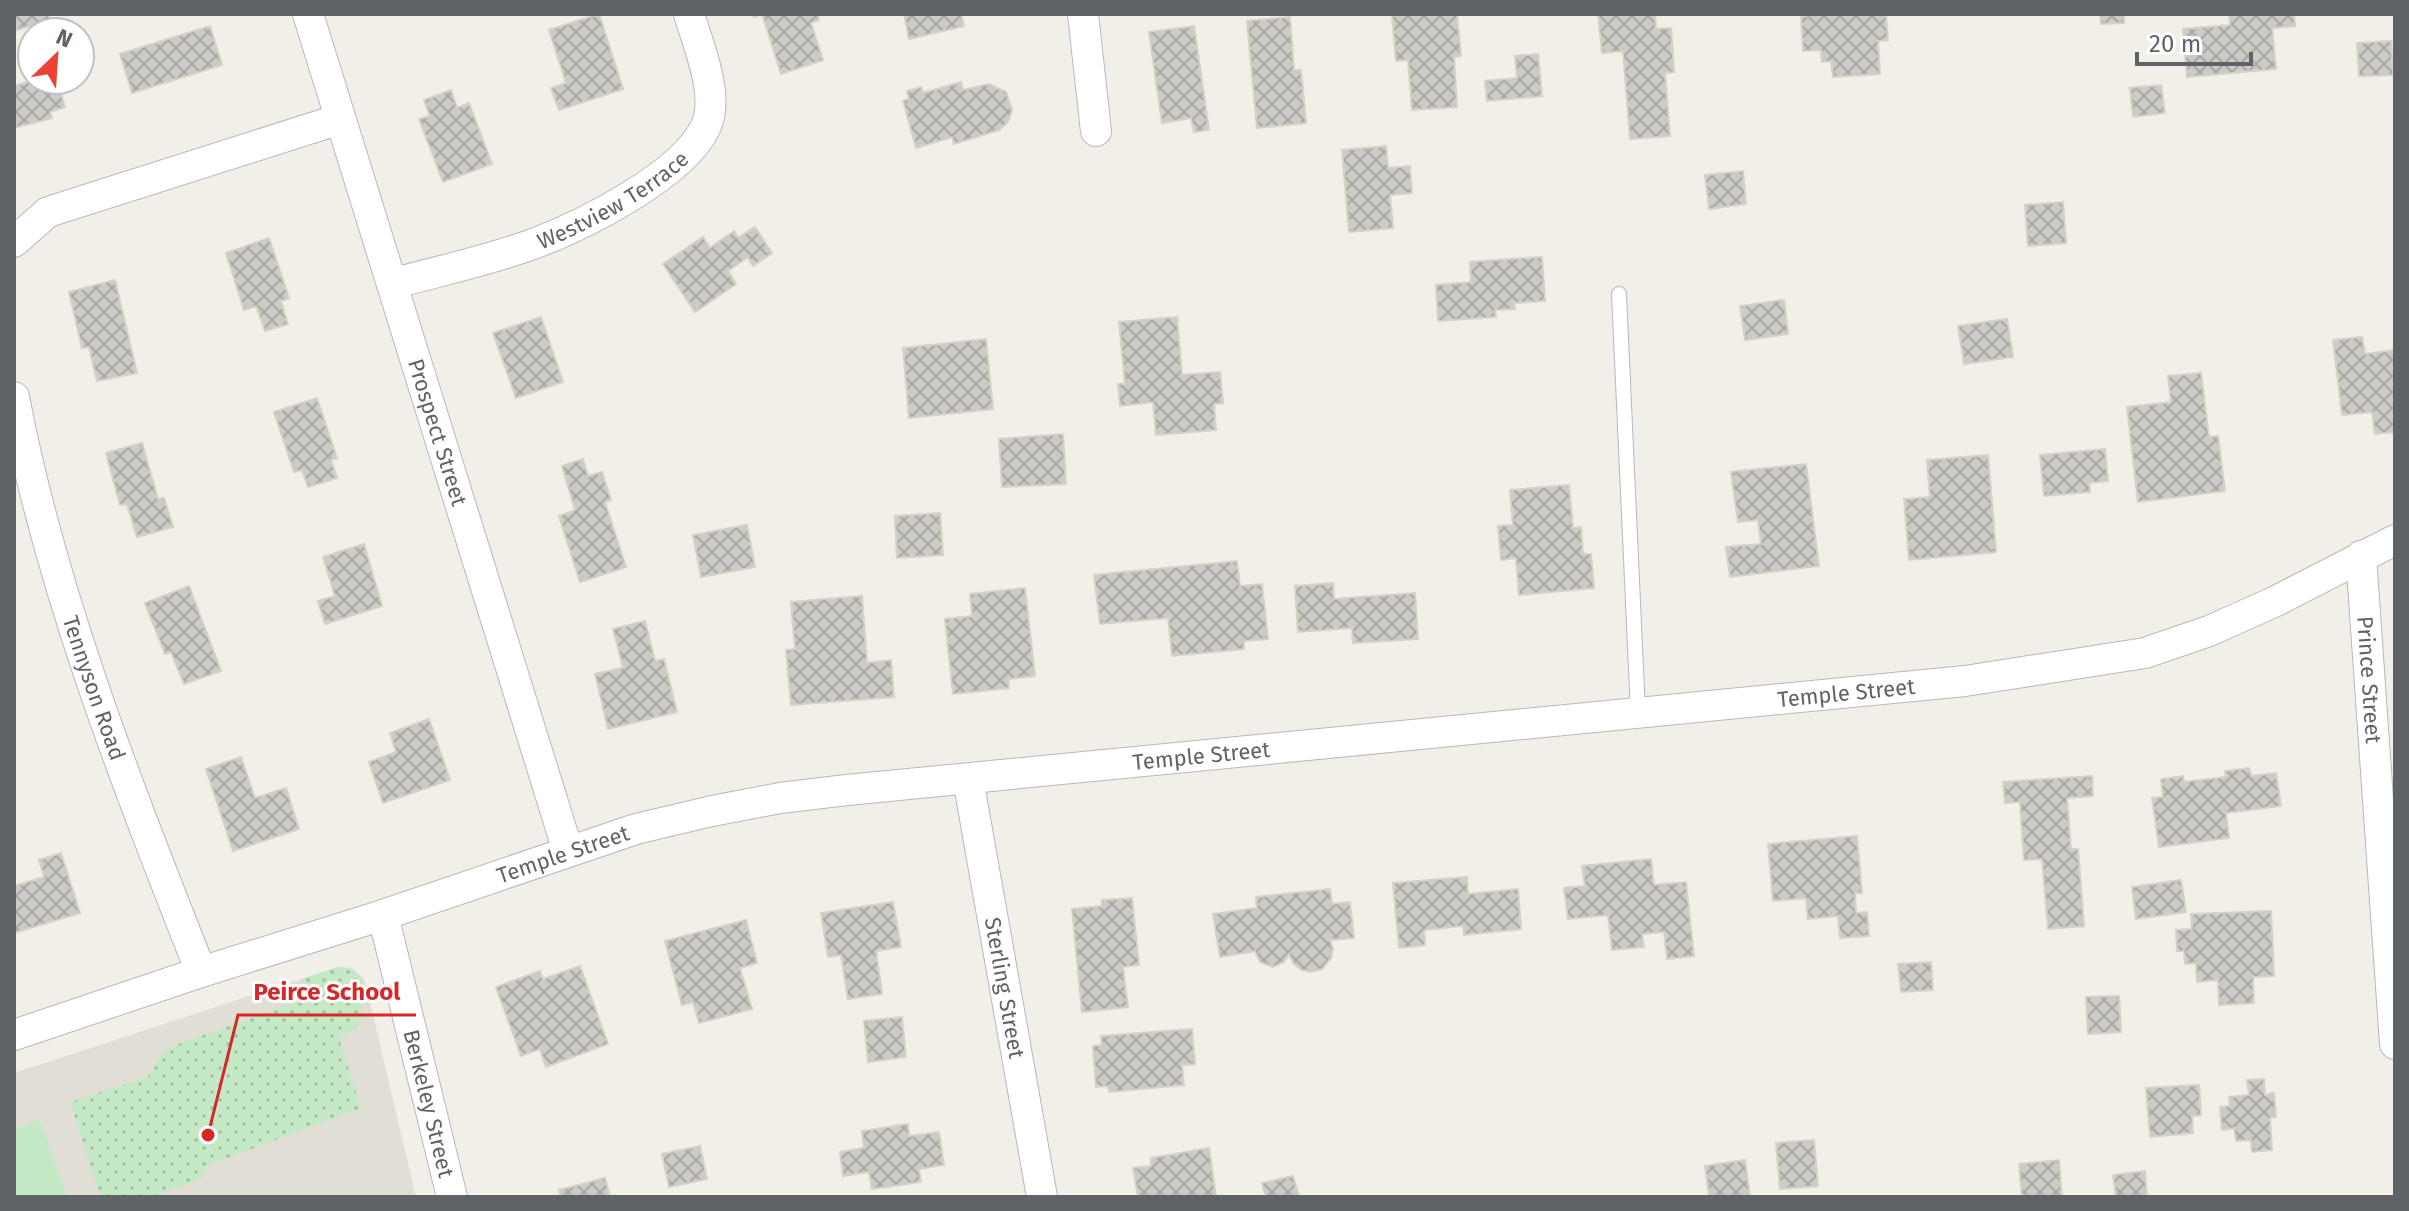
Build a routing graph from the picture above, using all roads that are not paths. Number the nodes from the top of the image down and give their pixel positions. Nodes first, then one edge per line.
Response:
1 (308, 14) edge
2 (689, 14) edge
3 (1083, 14) edge
4 (340, 119) junction
5 (1096, 131) dead end
6 (14, 242) edge
7 (392, 284) junction
8 (1619, 294) dead end
9 (14, 397) edge
10 (2395, 540) edge
11 (2361, 556) junction
12 (1638, 713) junction
13 (968, 779) junction
14 (568, 851) junction
15 (2389, 882) edge
16 (383, 915) junction
17 (201, 972) junction
18 (14, 1035) edge
19 (2395, 1044) edge
20 (452, 1197) edge
21 (1042, 1197) edge

1 - 4 street, Prospect Street
2 - 7 street, Westview Terrace
3 - 5 street
4 - 6 street
4 - 7 street, Prospect Street
7 - 14 street, Prospect Street
8 - 12 lane
9 - 17 street, Tennyson Road
10 - 11 street, Temple Street
11 - 12 street, Temple Street
11 - 15 street, Prince Street
12 - 13 street, Temple Street
13 - 14 street, Temple Street
13 - 21 street, Sterling Street
14 - 16 street, Temple Street
15 - 19 street, Prince Street
16 - 17 street, Temple Street
16 - 20 street, Berkeley Street
17 - 18 street, Temple Street

